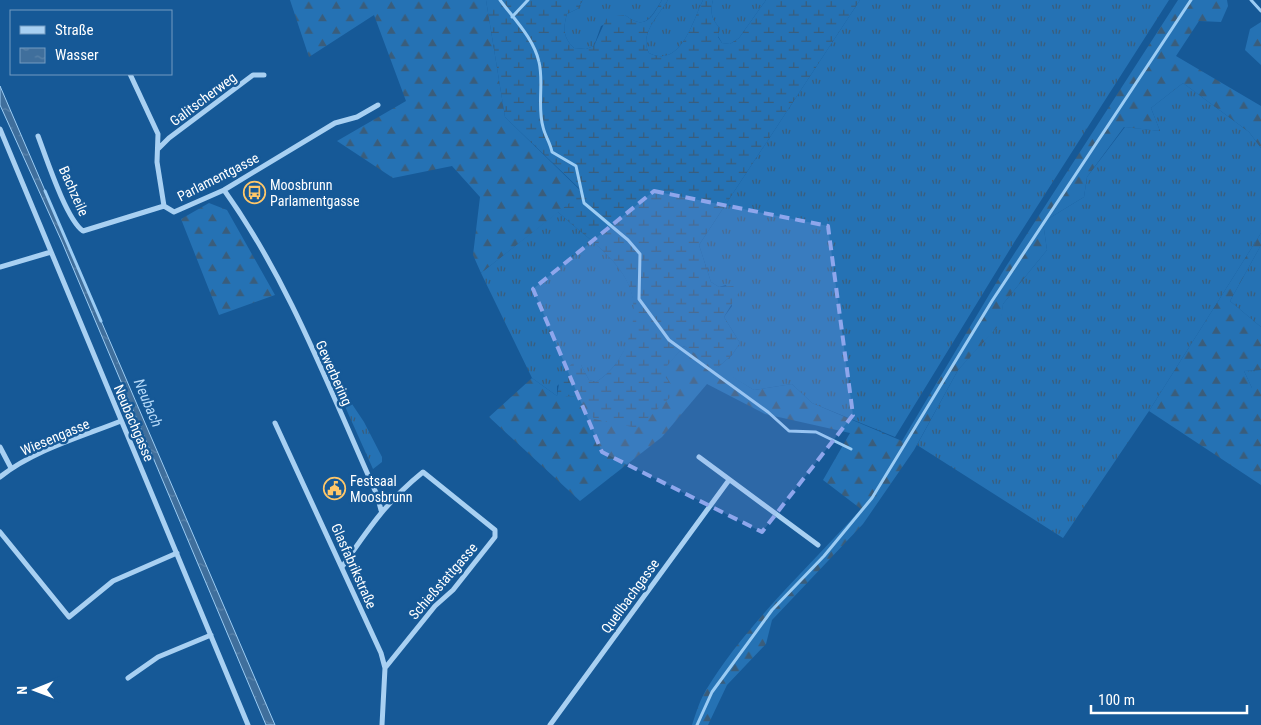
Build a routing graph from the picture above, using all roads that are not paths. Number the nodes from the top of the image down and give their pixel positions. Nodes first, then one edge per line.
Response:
1 (130, 75) edge
2 (264, 75) dead end
3 (378, 105) dead end
4 (0, 129) edge
5 (38, 136) dead end
6 (159, 148) junction
7 (224, 190) junction
8 (164, 206) junction
9 (51, 252) junction
10 (0, 268) edge
11 (121, 421) junction
12 (275, 422) dead end
13 (0, 447) edge
14 (699, 457) dead end
15 (11, 468) junction
16 (0, 477) edge
17 (729, 480) junction
18 (381, 510) junction
19 (0, 532) edge
20 (818, 545) dead end
21 (177, 553) junction
22 (342, 567) junction
23 (211, 635) junction
24 (384, 668) junction
25 (128, 678) dead end
26 (248, 725) edge
27 (382, 725) edge
28 (550, 725) edge

1 - 6 street, Parlamentgasse
2 - 6 street, Galitscherweg
3 - 7 street, Parlamentgasse
4 - 9 street, Neubachgasse
5 - 8 street, Bachzeile
6 - 8 street, Parlamentgasse
7 - 8 street, Parlamentgasse
7 - 18 street, Gewerbering
9 - 10 street
9 - 11 street, Neubachgasse
11 - 15 street, Wiesengasse
11 - 21 street, Neubachgasse
12 - 22 street, Glasfabrikstraße
13 - 15 street
14 - 17 street
15 - 16 street, Wiesengasse
17 - 20 street
17 - 28 street, Quellbachgasse
18 - 22 street
18 - 24 street, Schießstattgasse
19 - 21 street
21 - 23 street, Neubachgasse
22 - 24 street, Glasfabrikstraße
23 - 25 street
23 - 26 street, Neubachgasse
24 - 27 street, Glasfabrikstraße

